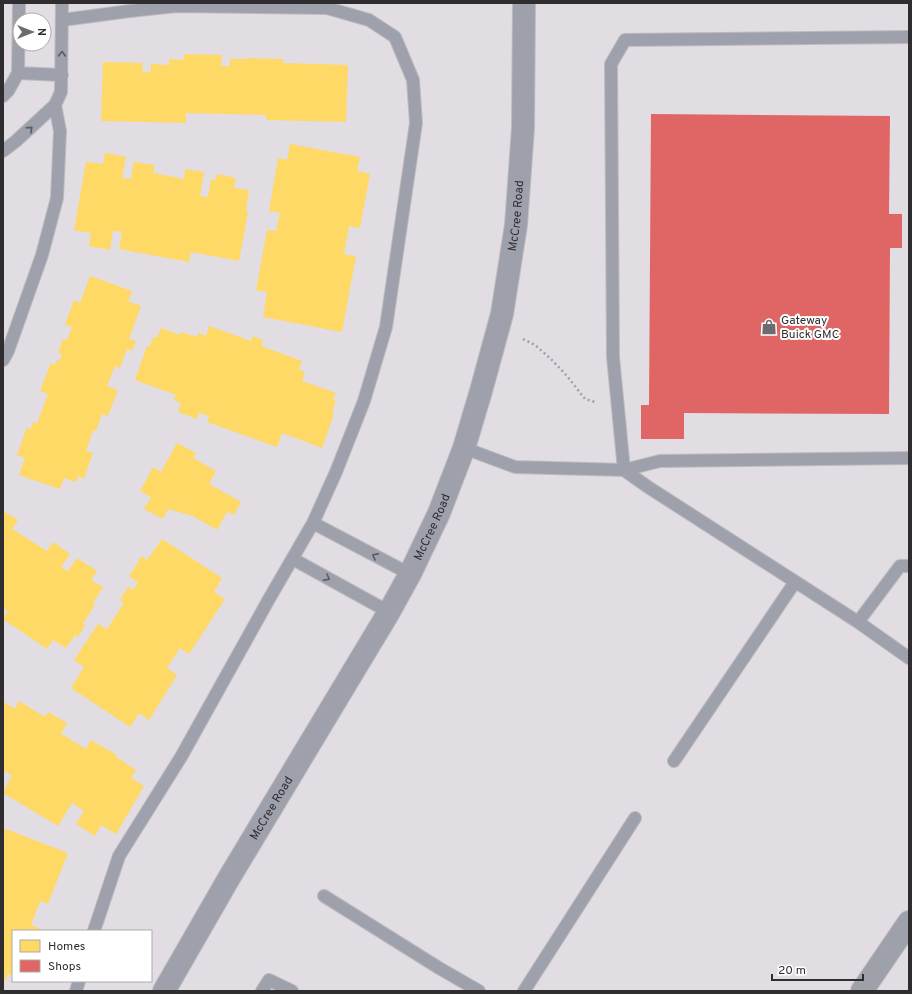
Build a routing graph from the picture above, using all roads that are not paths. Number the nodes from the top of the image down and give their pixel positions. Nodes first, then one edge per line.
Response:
1 (19, 3) edge
2 (62, 3) edge
3 (524, 3) edge
4 (62, 20) junction
5 (909, 36) edge
6 (18, 73) junction
7 (62, 75) junction
8 (3, 96) edge
9 (55, 105) junction
10 (3, 151) edge
11 (3, 360) edge
12 (464, 448) junction
13 (909, 458) edge
14 (624, 470) junction
15 (313, 523) junction
16 (293, 559) junction
17 (909, 566) edge
18 (410, 574) junction
19 (796, 582) junction
20 (389, 612) junction
21 (858, 622) junction
22 (909, 658) edge
23 (674, 761) dead end
24 (635, 818) dead end
25 (324, 896) dead end
26 (909, 922) edge
27 (94, 930) edge
28 (164, 991) edge
29 (262, 991) edge
30 (292, 991) edge
31 (479, 991) edge
32 (524, 991) edge
33 (862, 991) edge

1 - 6 lane
2 - 4 lane
3 - 12 street, McCree Road
7 -> 4 lane
4 - 15 lane
5 - 14 lane
6 - 7 lane
6 - 8 lane
7 - 9 lane
10 -> 9 lane
9 - 11 lane
12 - 14 lane
12 - 18 street, McCree Road
13 - 14 lane
14 - 19 lane
15 - 16 lane
18 -> 15 lane
16 -> 20 lane
16 - 27 lane
17 - 21 lane
18 - 20 street, McCree Road
19 - 21 lane
19 - 23 lane
20 - 28 street, McCree Road
21 - 22 lane
24 - 32 lane
25 - 31 lane
26 - 33 main road
29 - 30 lane

